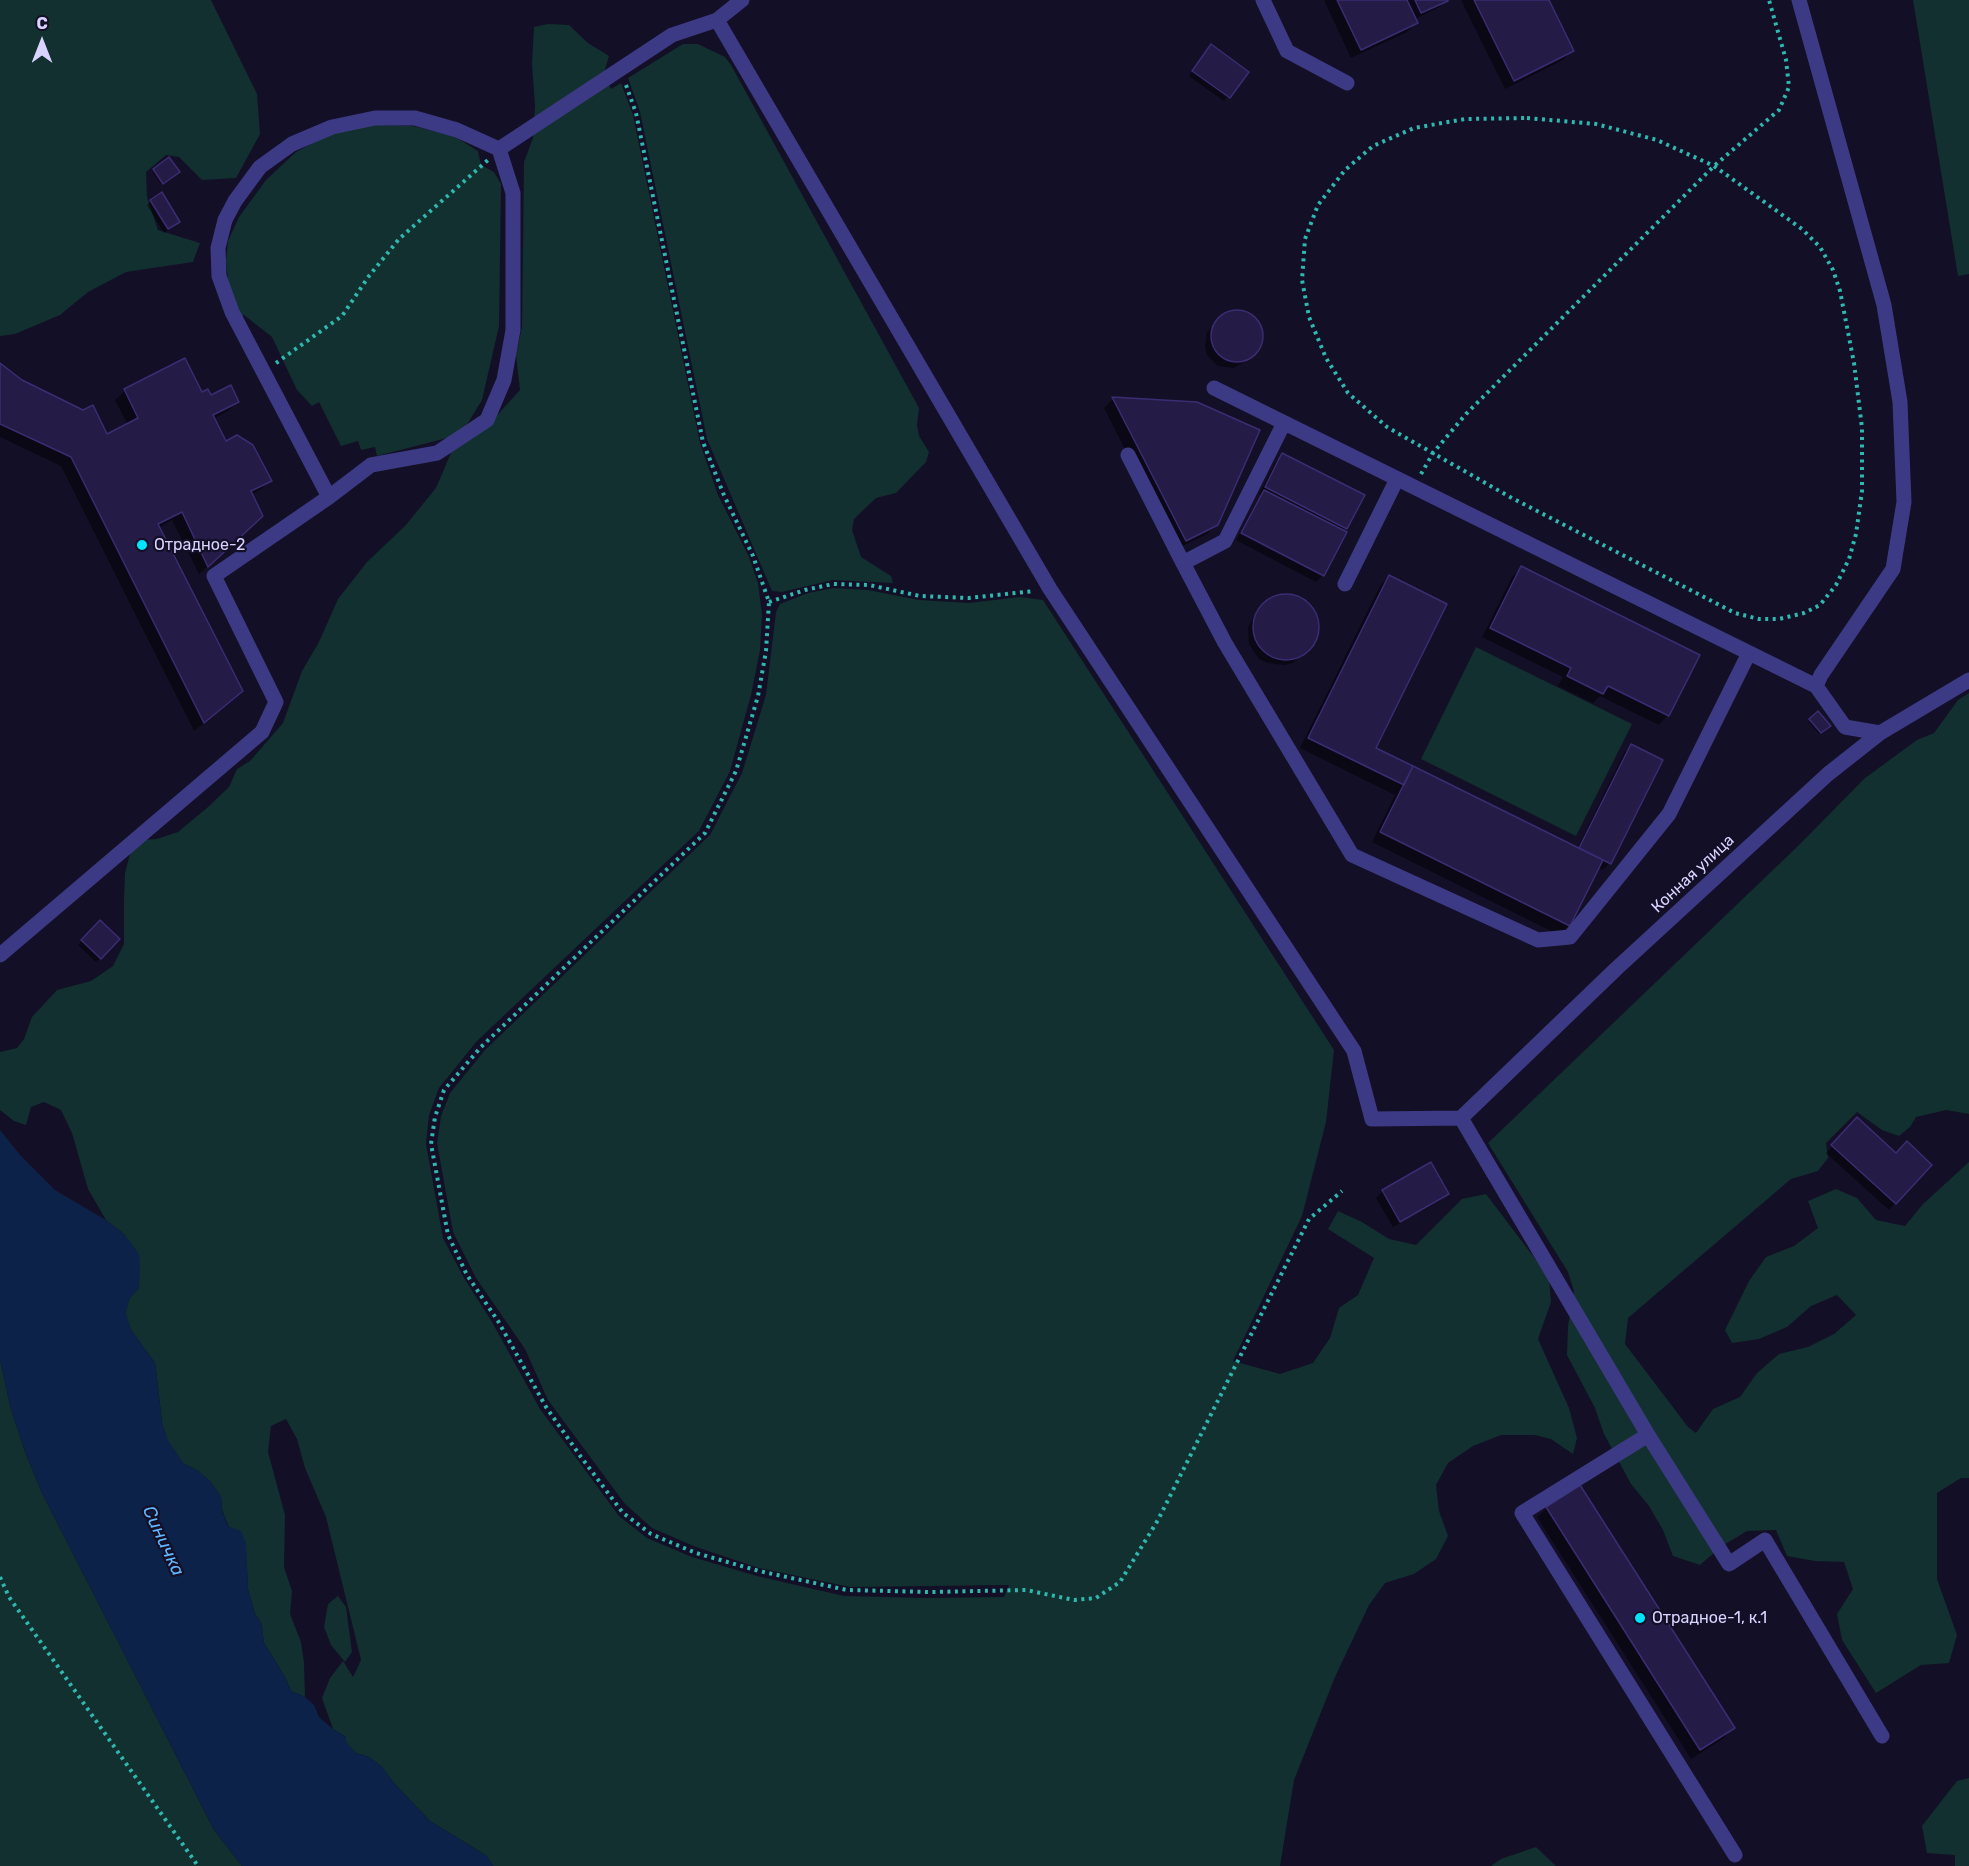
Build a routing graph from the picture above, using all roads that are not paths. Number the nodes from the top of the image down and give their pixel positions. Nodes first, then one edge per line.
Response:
1 (742, 0) edge
2 (1263, 0) edge
3 (1799, 0) edge
4 (717, 20) junction
5 (1347, 83) dead end
6 (499, 149) junction
7 (1214, 388) dead end
8 (1284, 423) junction
9 (1128, 455) dead end
10 (1397, 479) junction
11 (329, 497) junction
12 (1184, 563) junction
13 (1345, 584) dead end
14 (1749, 653) junction
15 (1969, 680) edge
16 (1816, 686) junction
17 (1880, 733) junction
18 (0, 956) edge
19 (1461, 1118) junction
20 (1648, 1435) junction
21 (1882, 1736) dead end
22 (1734, 1854) dead end

1 - 4 street
2 - 5 street
3 - 16 street
4 - 6 street
4 - 19 street
6 - 11 street
6 - 11 street
7 - 8 street
8 - 10 street
8 - 12 street
9 - 12 street
10 - 13 street
10 - 14 street
11 - 18 street
12 - 14 street
14 - 16 street
15 - 17 street, Конная улица
16 - 17 street
17 - 19 street, Конная улица
19 - 20 street
20 - 21 street
20 - 22 street

